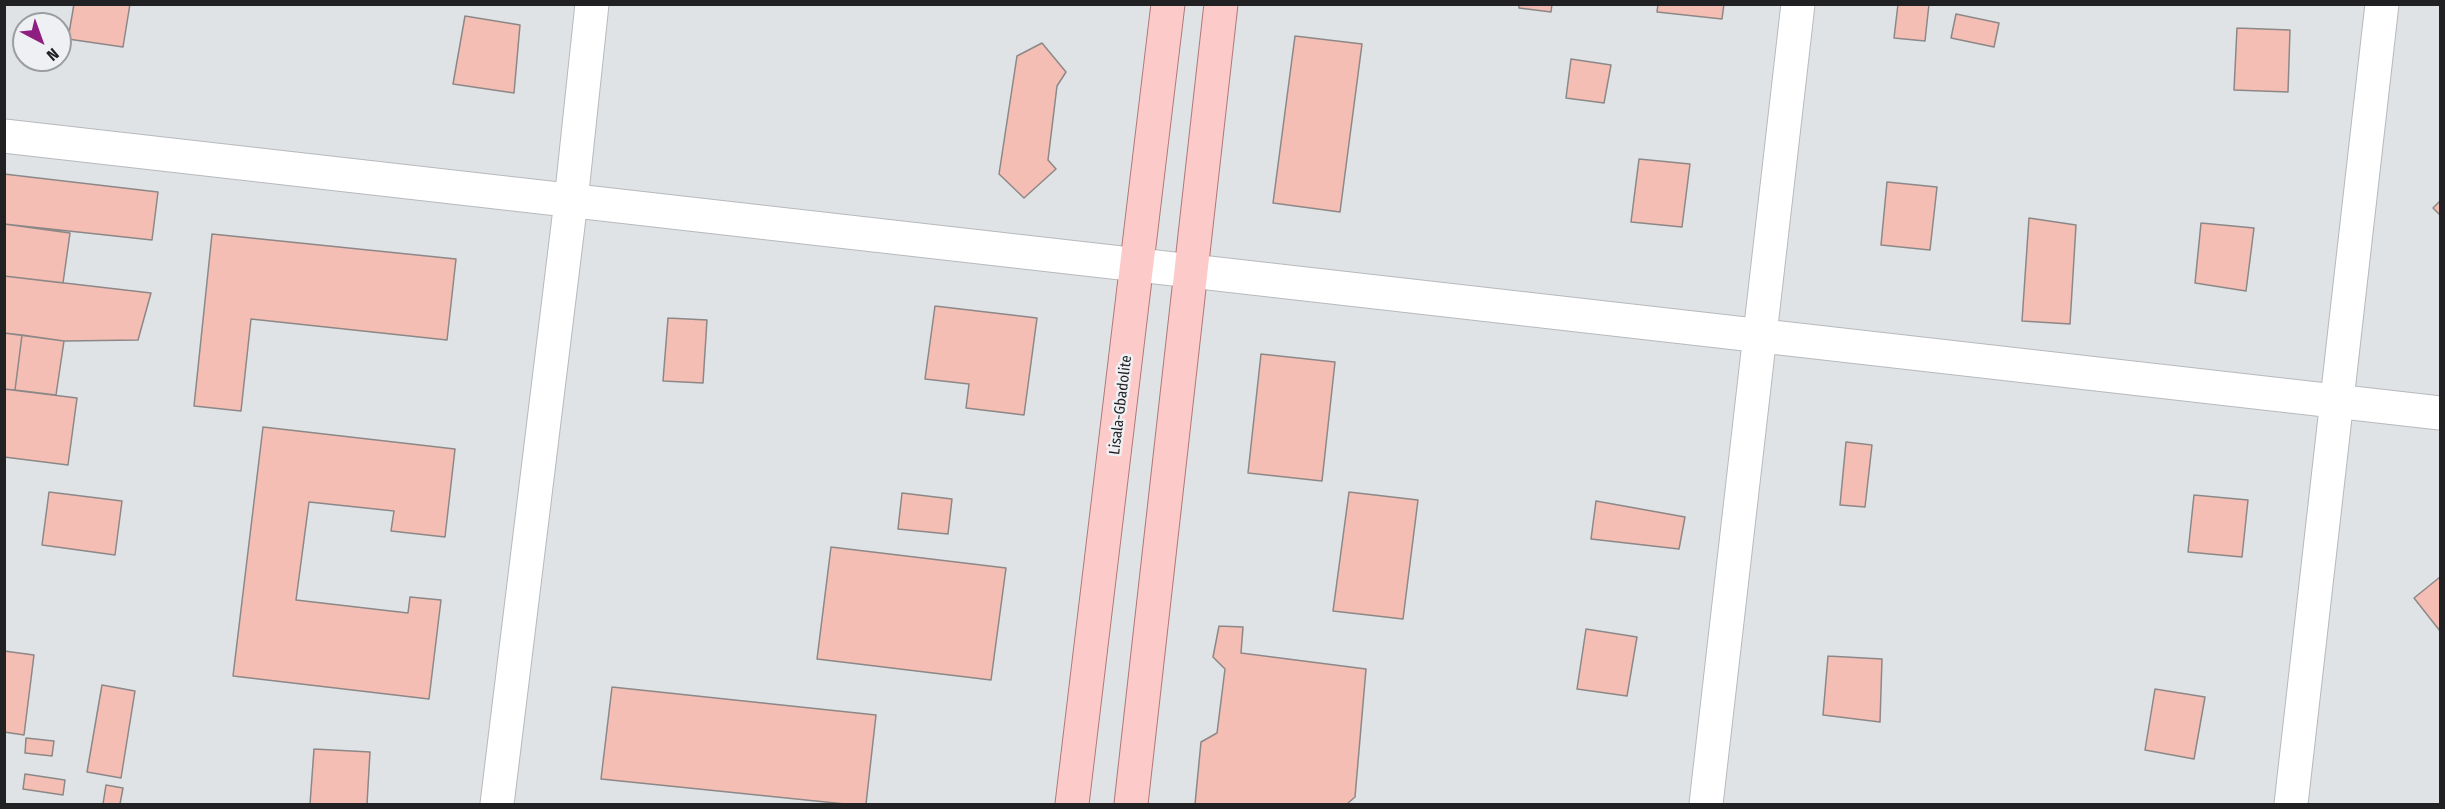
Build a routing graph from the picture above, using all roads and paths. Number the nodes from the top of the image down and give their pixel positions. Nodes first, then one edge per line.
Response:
1 (592, 4) edge
2 (1168, 4) edge
3 (1221, 4) edge
4 (1798, 4) edge
5 (2382, 4) edge
6 (4, 136) edge
7 (571, 201) junction
8 (1137, 265) junction
9 (1190, 271) junction
10 (1761, 337) junction
11 (2337, 401) junction
12 (2440, 413) edge
13 (497, 804) edge
14 (1072, 804) edge
15 (1131, 804) edge
16 (1706, 804) edge
17 (2291, 804) edge

1 - 7 street
2 - 8 main road, Lisala-Gbadolite
3 - 9 main road
4 - 10 street
5 - 11 street
6 - 7 street
7 - 8 street
7 - 13 street
8 - 9 street
8 - 14 main road, Lisala-Gbadolite
9 - 10 street
9 - 15 main road
10 - 11 street
10 - 16 street
11 - 12 street
11 - 17 street

